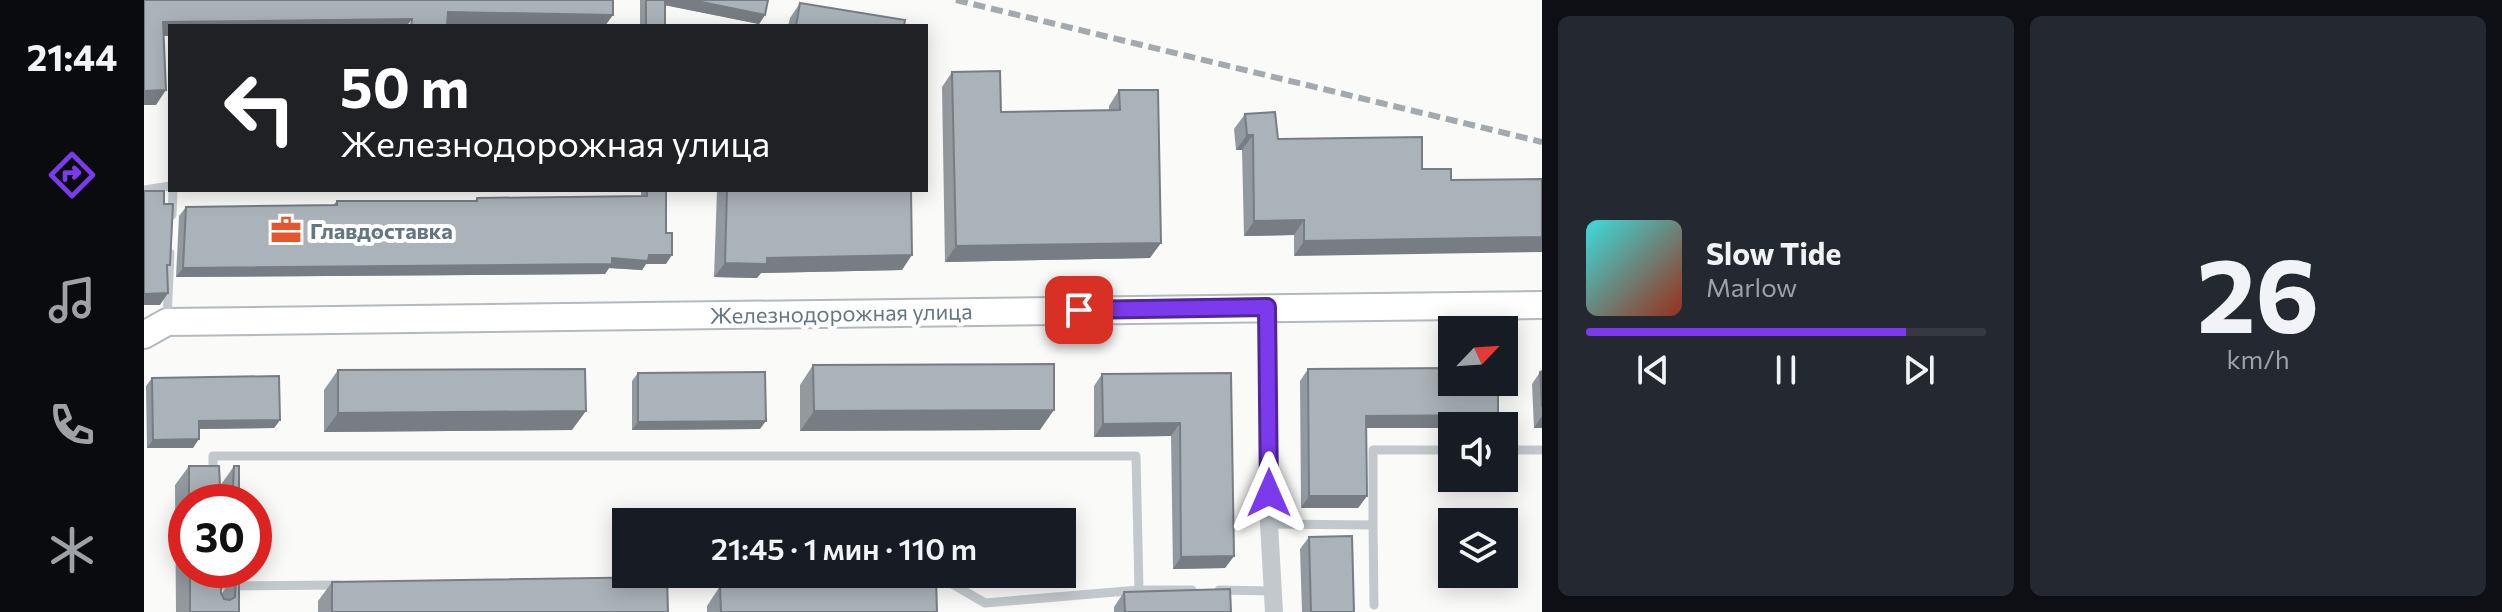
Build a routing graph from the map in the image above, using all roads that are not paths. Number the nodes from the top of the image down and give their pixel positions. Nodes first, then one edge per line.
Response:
1 (168, 188) edge
2 (144, 190) edge
3 (172, 192) edge
4 (172, 219) edge
5 (170, 249) edge
6 (1542, 305) edge
7 (1267, 307) junction
8 (167, 322) junction
9 (144, 335) edge
10 (1438, 450) edge
11 (1518, 450) edge
12 (1542, 450) edge
13 (213, 484) edge
14 (1269, 524) junction
15 (1373, 525) junction
16 (357, 585) edge
17 (959, 588) edge
18 (1139, 590) junction
19 (1199, 590) edge
20 (1214, 590) edge
21 (1275, 591) junction
22 (215, 599) edge
23 (1374, 605) dead end
24 (1274, 612) edge

1 - 2 lane
3 - 4 lane
5 - 8 lane
6 - 7 main road, Железнодорожная улица
7 - 8 main road, Железнодорожная улица
7 - 14 street
8 - 9 main road, Железнодорожная улица
10 - 15 lane
11 - 12 lane
13 - 18 lane
14 - 15 lane
14 - 21 street
15 - 23 lane
16 - 22 lane
17 - 18 lane
18 - 19 lane
20 - 21 lane
21 - 24 street

